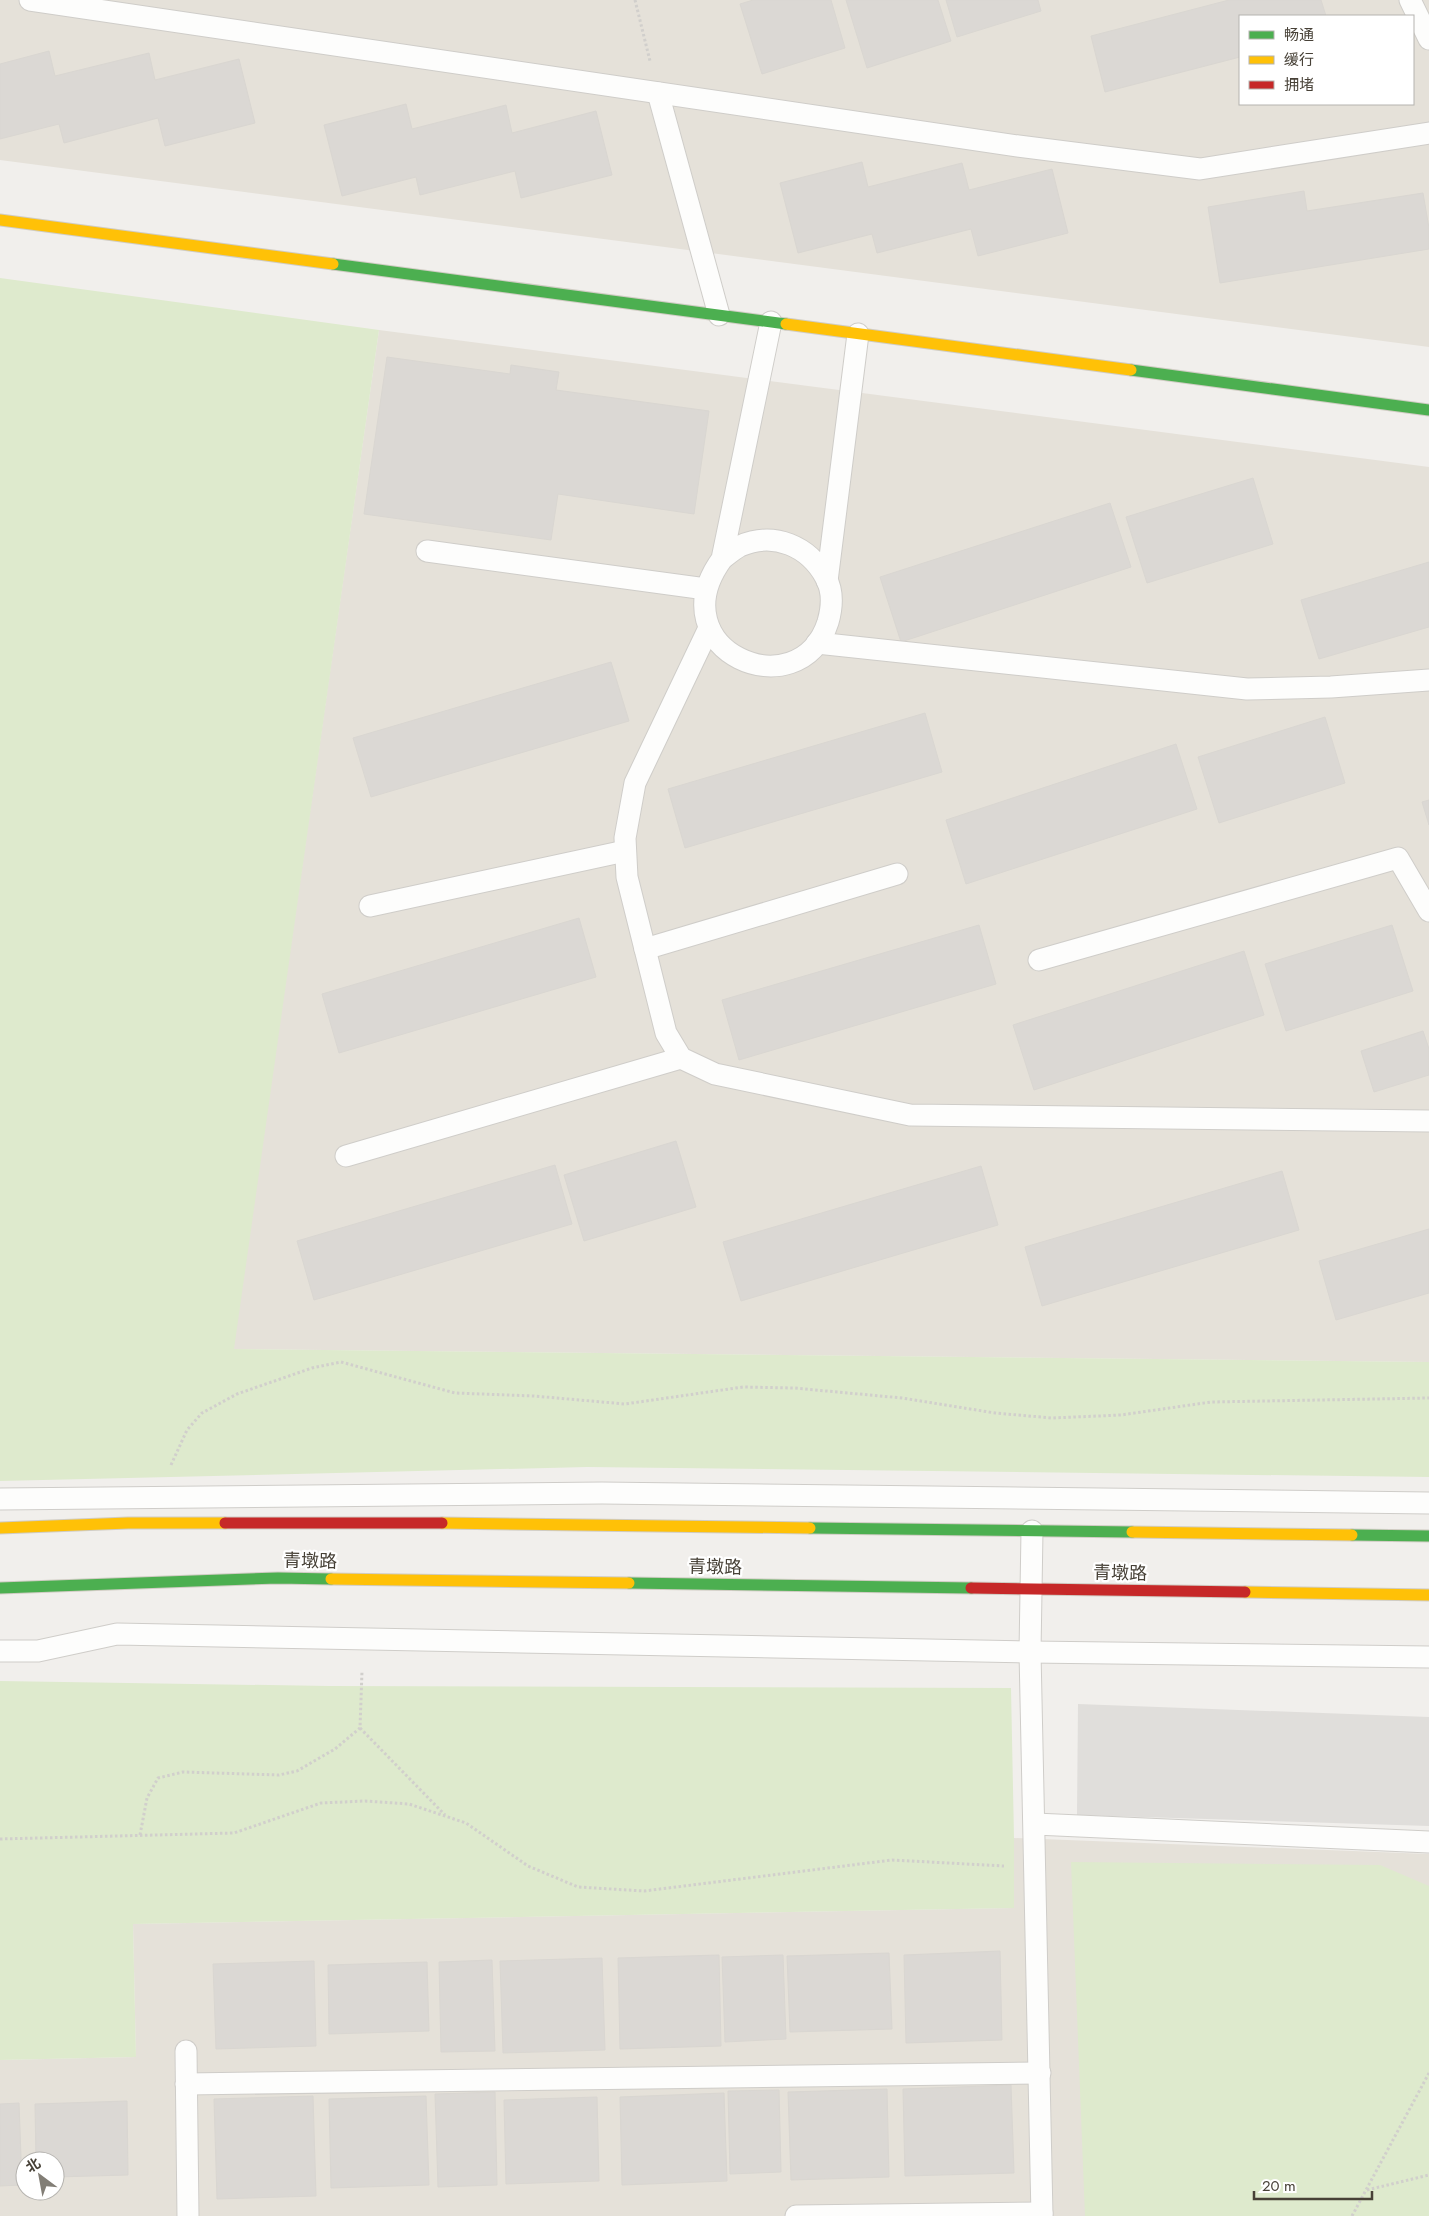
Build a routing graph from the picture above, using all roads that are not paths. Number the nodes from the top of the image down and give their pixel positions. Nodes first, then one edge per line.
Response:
1 (30, 0) edge
2 (1410, 0) edge
3 (1429, 39) edge
4 (658, 93) junction
5 (1429, 133) edge
6 (0, 220) edge
7 (719, 315) junction
8 (771, 322) junction
9 (858, 334) junction
10 (1429, 410) edge
11 (427, 551) dead end
12 (722, 559) junction
13 (827, 581) junction
14 (706, 589) junction
15 (709, 628) junction
16 (817, 643) junction
17 (1429, 680) edge
18 (625, 851) junction
19 (897, 874) dead end
20 (370, 906) dead end
21 (1429, 911) edge
22 (645, 949) junction
23 (1040, 960) dead end
24 (681, 1058) junction
25 (1429, 1121) edge
26 (346, 1156) dead end
27 (0, 1499) edge
28 (1429, 1503) edge
29 (0, 1528) edge
30 (1032, 1531) junction
31 (1429, 1536) edge
32 (0, 1588) edge
33 (1031, 1589) junction
34 (1429, 1594) edge
35 (0, 1651) edge
36 (1030, 1652) junction
37 (1429, 1657) edge
38 (1035, 1824) junction
39 (1429, 1842) edge
40 (186, 2051) dead end
41 (1040, 2073) junction
42 (186, 2084) junction
43 (1042, 2214) edge
44 (188, 2216) edge
45 (796, 2216) edge

1 - 4 lane
2 - 3 lane
4 - 5 lane
4 - 7 lane
6 - 7 main road
7 - 8 main road
8 - 9 main road
8 - 12 lane
9 - 10 main road
9 - 13 lane
11 - 14 lane
12 - 13 lane
12 - 14 lane
13 - 16 lane
14 - 15 lane
15 - 16 lane
15 - 18 lane
16 - 17 lane
18 - 20 lane
18 - 22 lane
19 - 22 lane
21 - 23 lane
22 - 24 lane
24 - 25 lane
24 - 26 lane
27 - 28 lane
29 - 30 main road
30 - 31 main road
30 - 33 lane
32 - 33 main road, 青墩路
33 - 34 main road, 青墩路
33 - 36 lane
35 - 36 lane
36 - 37 lane
36 - 38 lane
38 - 39 lane
38 - 41 lane
40 - 42 lane
41 - 42 lane
41 - 43 lane
42 - 44 lane
43 - 45 lane

